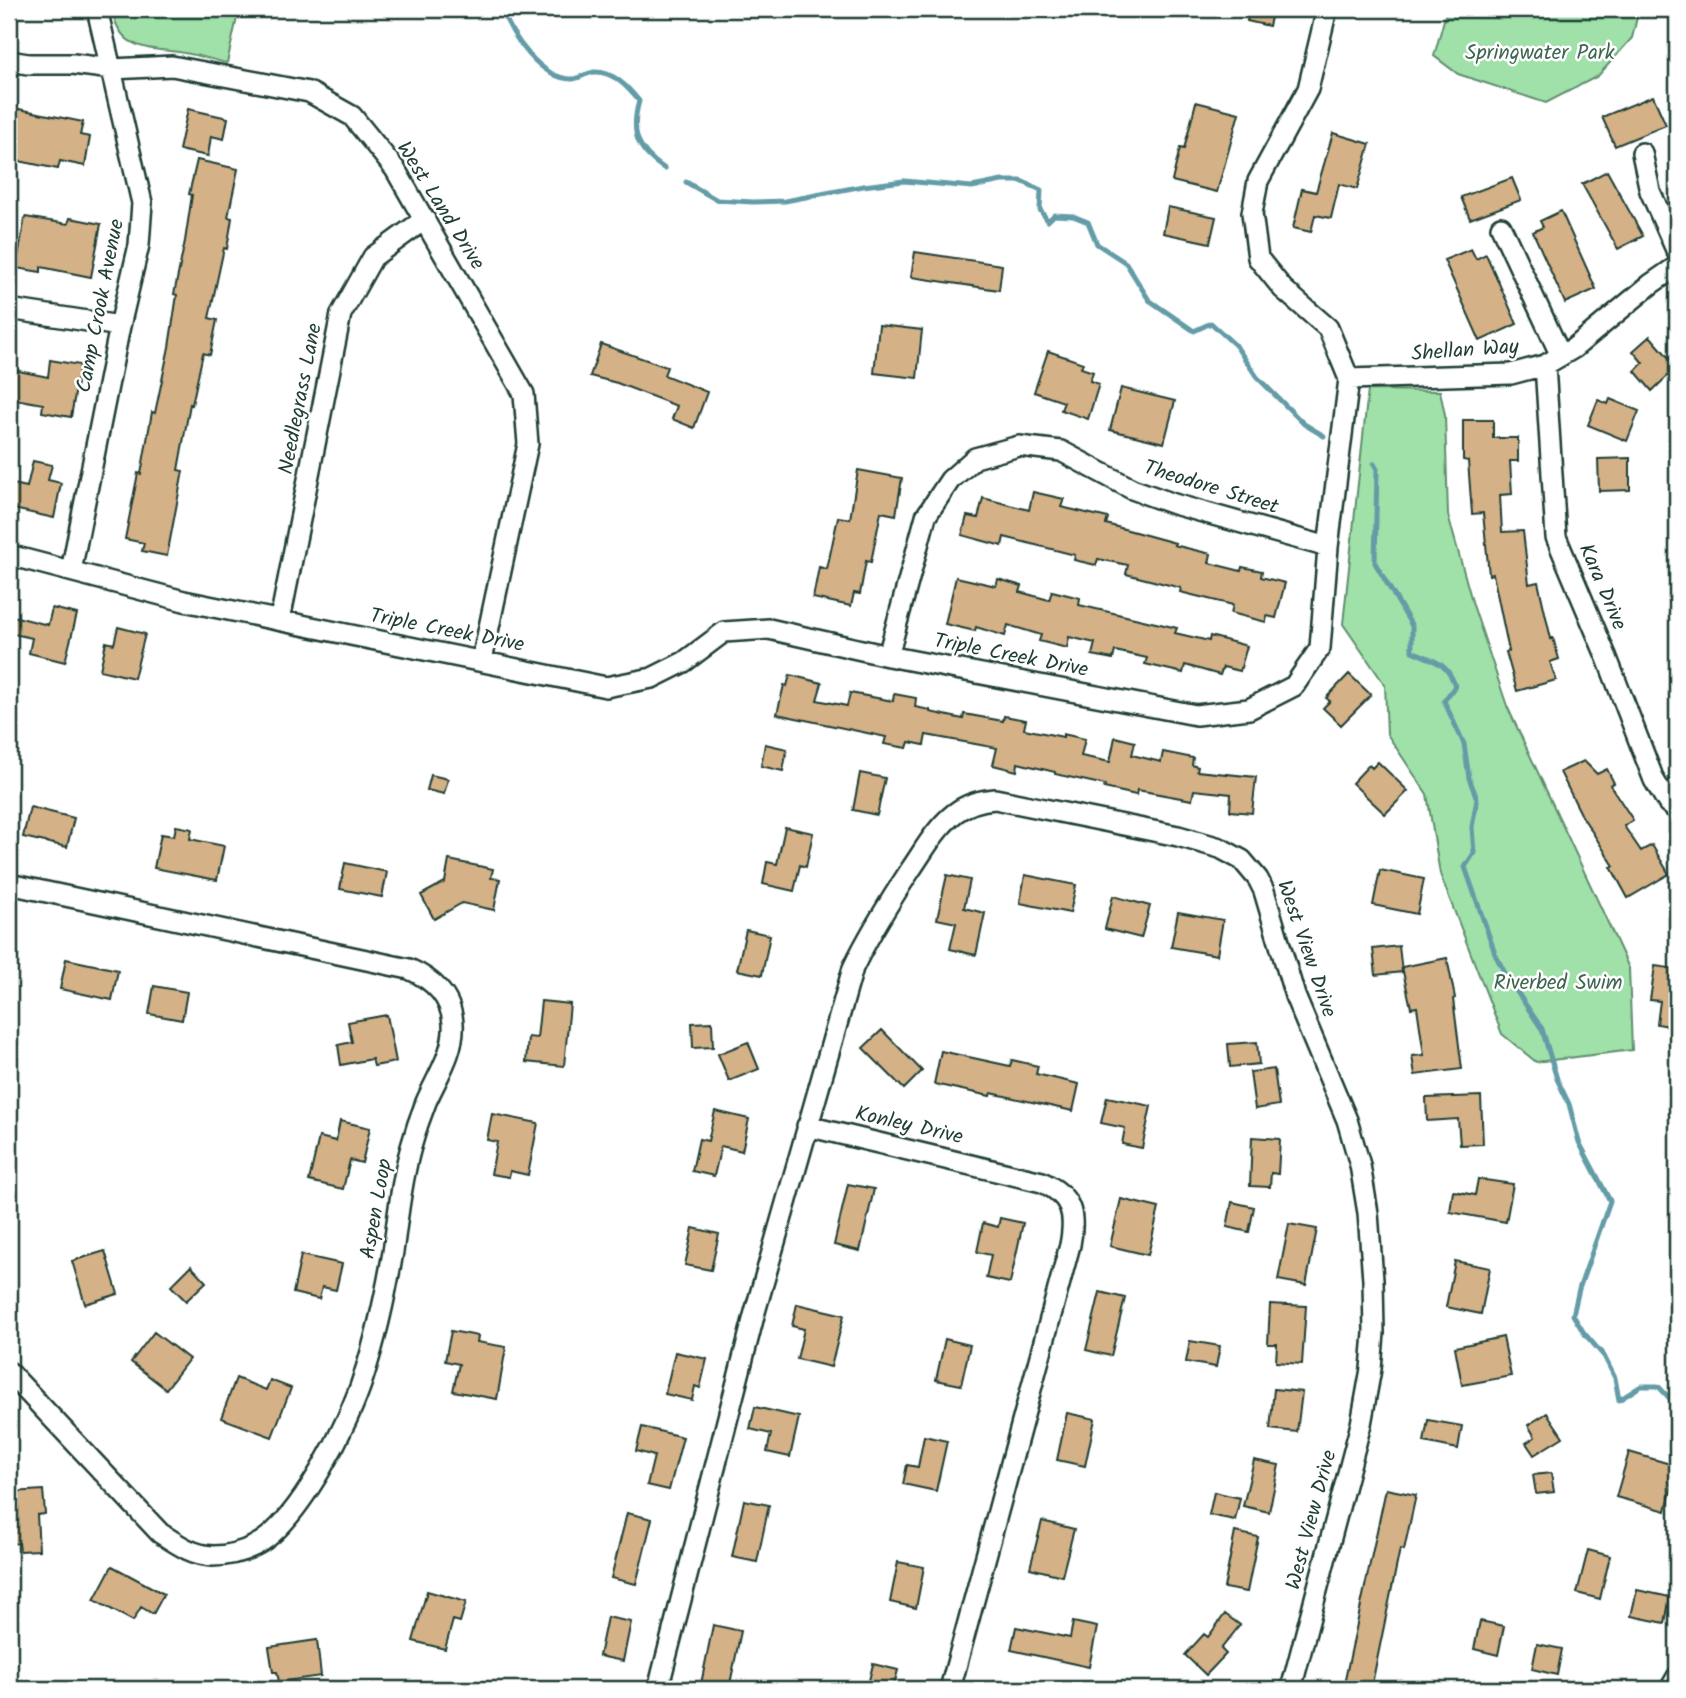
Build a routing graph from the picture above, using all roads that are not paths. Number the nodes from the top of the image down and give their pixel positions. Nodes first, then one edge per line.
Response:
1 (97, 9) edge
2 (1327, 9) edge
3 (9, 61) edge
4 (112, 69) junction
5 (1642, 153) dead end
6 (425, 219) junction
7 (1500, 227) dead end
8 (1677, 252) edge
9 (1677, 266) edge
10 (9, 309) edge
11 (120, 326) junction
12 (1553, 360) junction
13 (1349, 379) junction
14 (1328, 547) junction
15 (9, 555) edge
16 (71, 571) junction
17 (280, 620) junction
18 (888, 656) junction
19 (482, 660) junction
20 (1677, 810) edge
21 (9, 884) edge
22 (807, 1126) junction
23 (12, 1381) edge
24 (1677, 1677) edge
25 (658, 1689) edge
26 (950, 1689) edge
27 (1291, 1689) edge
28 (1670, 1689) edge

1 - 4 street, Camp Crook Avenue
2 - 13 street, Triple Creek Drive
3 - 4 street, West Land Drive
4 - 6 street, West Land Drive
4 - 11 street, Camp Crook Avenue
5 - 8 street
6 - 17 street, Needlegrass Lane
6 - 19 street, West Land Drive
7 - 12 street
9 - 12 street, Shellan Way
10 - 11 street
11 - 16 street, Camp Crook Avenue
12 - 13 street, Shellan Way
12 - 20 street, Kara Drive
13 - 14 street, Triple Creek Drive
14 - 18 street, Triple Creek Drive
14 - 18 street, Theodore Street
15 - 16 street, Triple Creek Drive
16 - 17 street, Triple Creek Drive
17 - 19 street, Triple Creek Drive
18 - 19 street, Triple Creek Drive
21 - 23 street, Aspen Loop
22 - 25 street
22 - 26 street, Konley Drive
22 - 27 street, West View Drive
24 - 28 street

